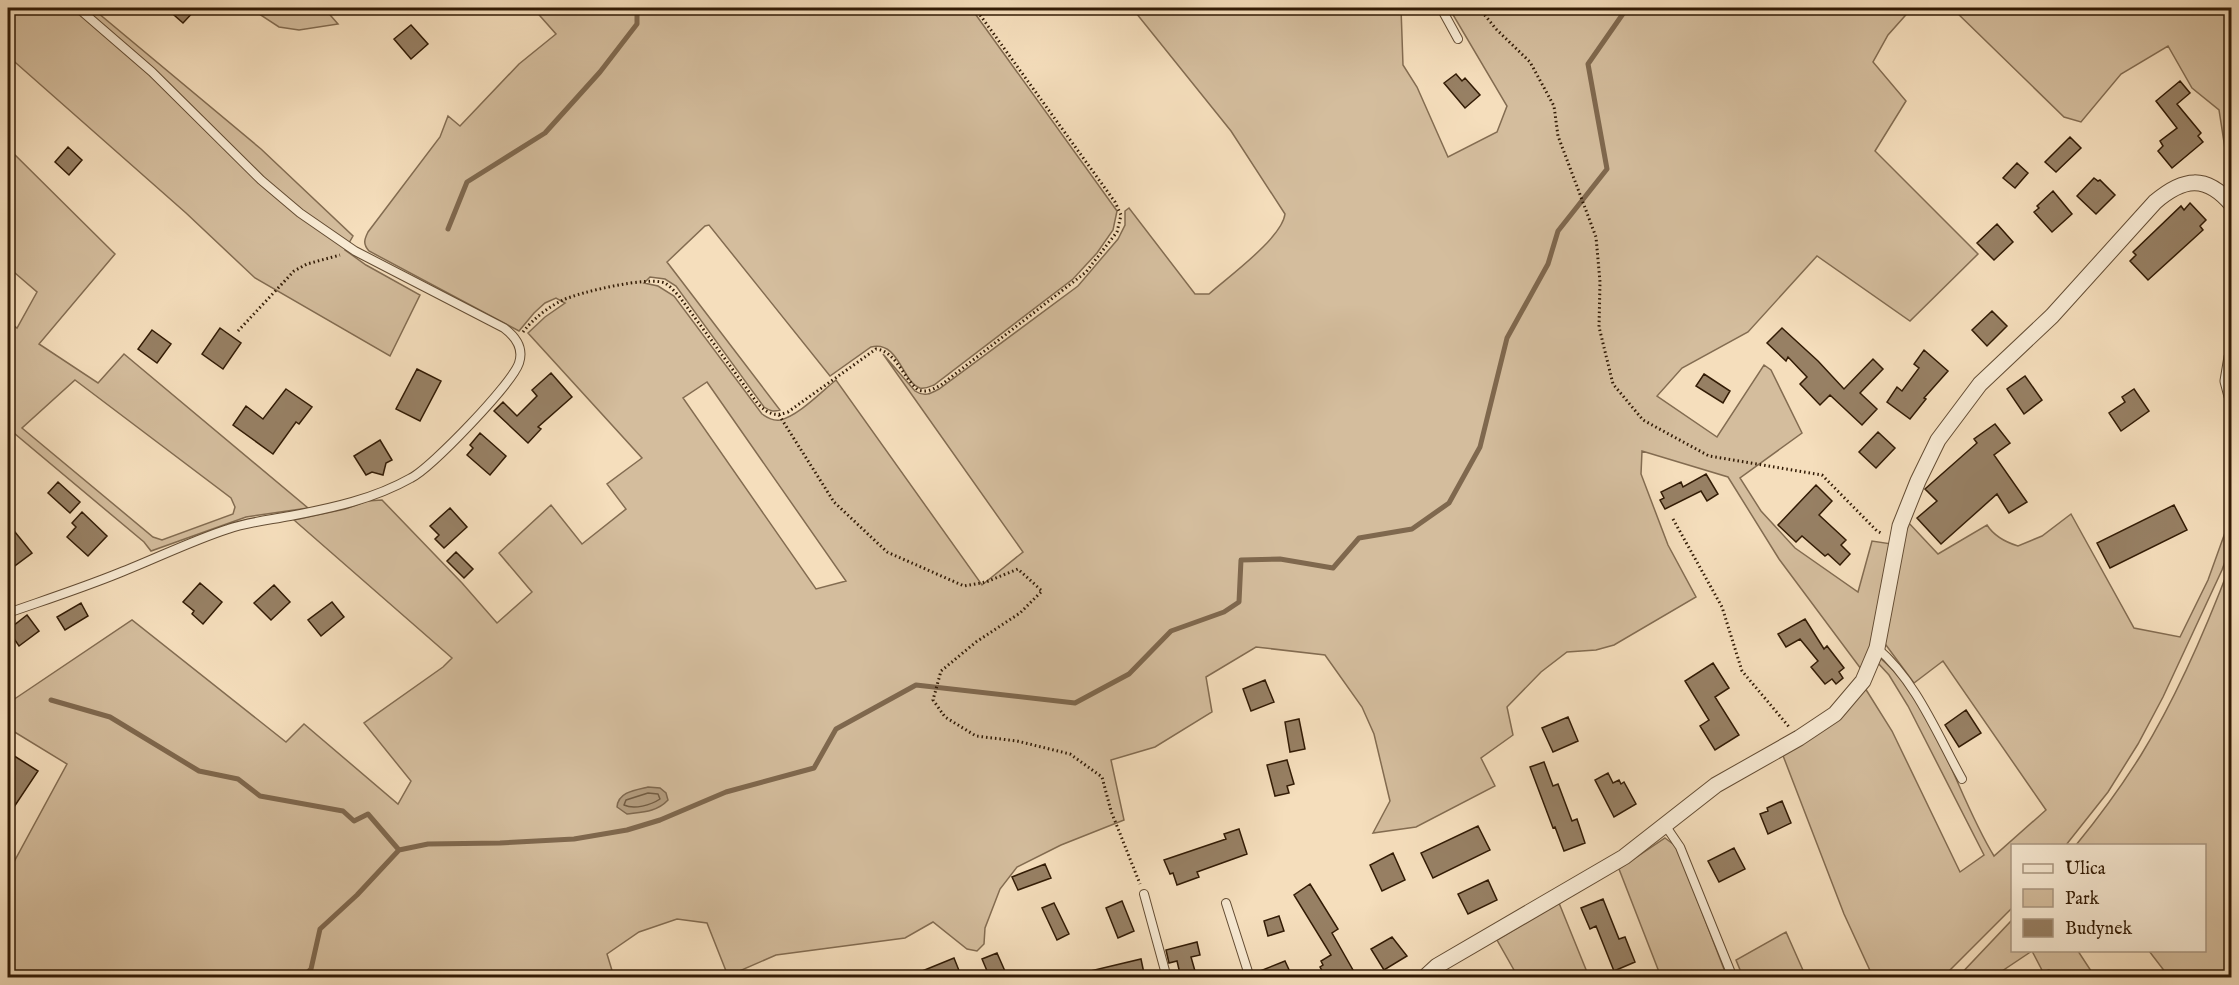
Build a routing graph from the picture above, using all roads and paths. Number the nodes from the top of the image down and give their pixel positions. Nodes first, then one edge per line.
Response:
1 (78, 8) edge
2 (975, 8) edge
3 (1441, 8) edge
4 (1479, 8) edge
5 (1458, 39) dead end
6 (2232, 205) edge
7 (355, 251) junction
8 (238, 331) dead end
9 (517, 341) junction
10 (2232, 357) edge
11 (2232, 396) edge
12 (779, 415) junction
13 (1673, 519) dead end
14 (1898, 542) junction
15 (8, 613) edge
16 (1876, 648) junction
17 (1798, 738) junction
18 (1962, 779) dead end
19 (1665, 825) junction
20 (1144, 894) joint
21 (1226, 903) dead end
22 (1167, 978) edge
23 (1251, 978) edge
24 (1424, 978) edge
25 (1732, 978) edge

1 - 7 lane
2 - 12 path
3 - 5 lane
4 - 14 path
6 - 14 street
7 - 8 path
7 - 9 lane
9 - 12 path
9 - 15 lane
10 - 11 street
12 - 20 path
13 - 17 path
14 - 16 street
16 - 17 street
16 - 18 lane
17 - 19 street
19 - 24 street
19 - 25 lane
20 - 22 lane
21 - 23 lane

